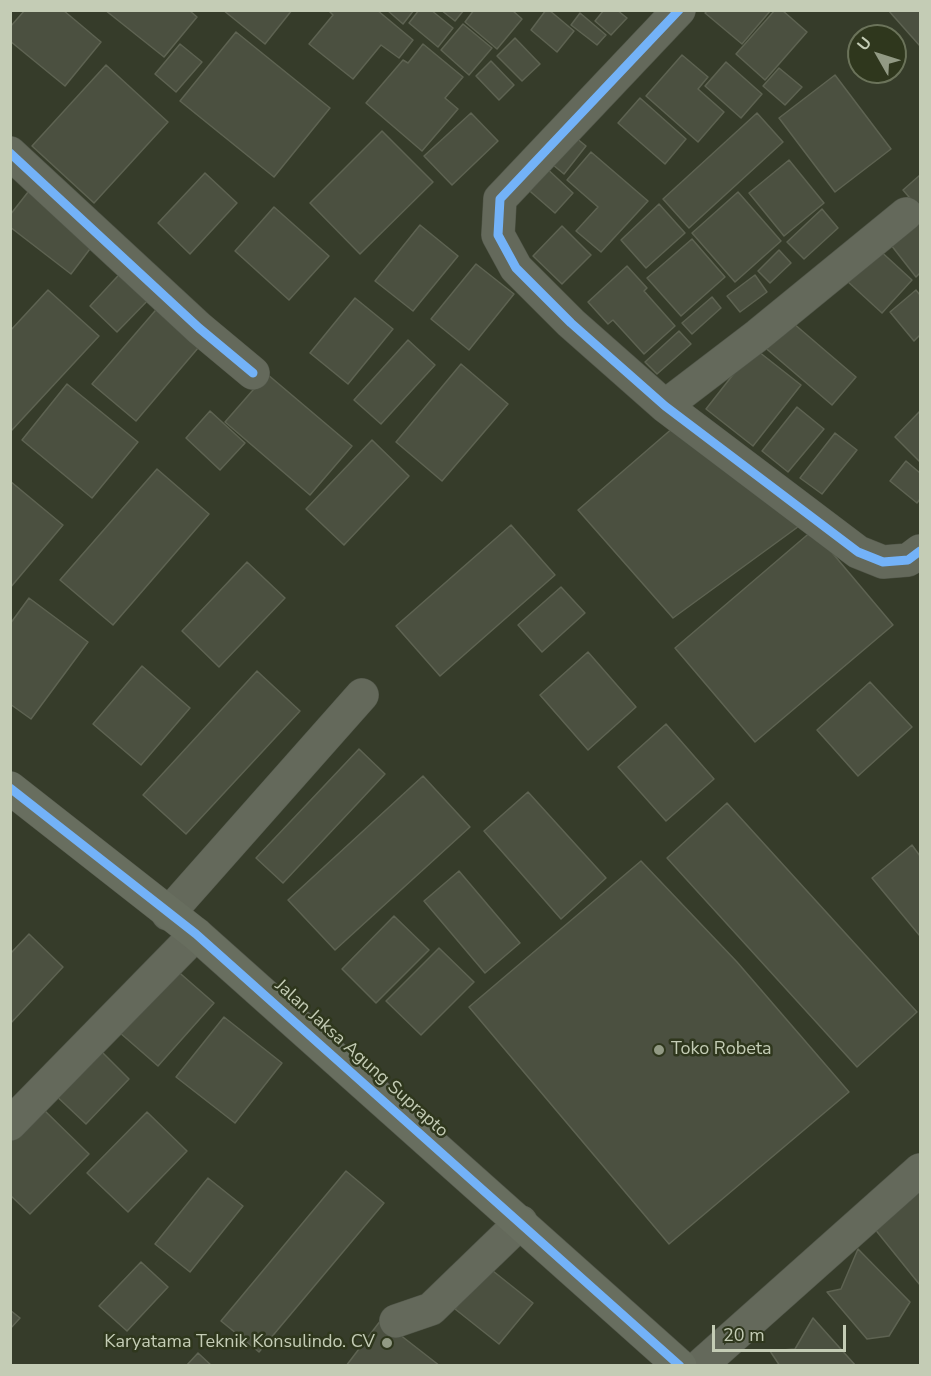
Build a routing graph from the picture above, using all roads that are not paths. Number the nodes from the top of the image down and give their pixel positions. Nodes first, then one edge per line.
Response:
1 (679, 10) edge
2 (10, 153) edge
3 (906, 214) dead end
4 (253, 373) dead end
5 (665, 406) junction
6 (921, 551) edge
7 (362, 695) dead end
8 (10, 788) edge
9 (168, 914) junction
10 (196, 934) junction
11 (10, 1124) edge
12 (921, 1170) edge
13 (521, 1222) junction
14 (396, 1321) dead end
15 (680, 1365) edge
16 (700, 1365) edge

1 - 5 street
2 - 4 street
3 - 5 street
5 - 6 street
7 - 9 street
8 - 9 street, Jalan Jaksa Agung Suprapto
9 - 10 street, Jalan Jaksa Agung Suprapto
10 - 11 street
10 - 13 street, Jalan Jaksa Agung Suprapto
12 - 16 street
13 - 14 street
13 - 15 street, Jalan Jaksa Agung Suprapto

